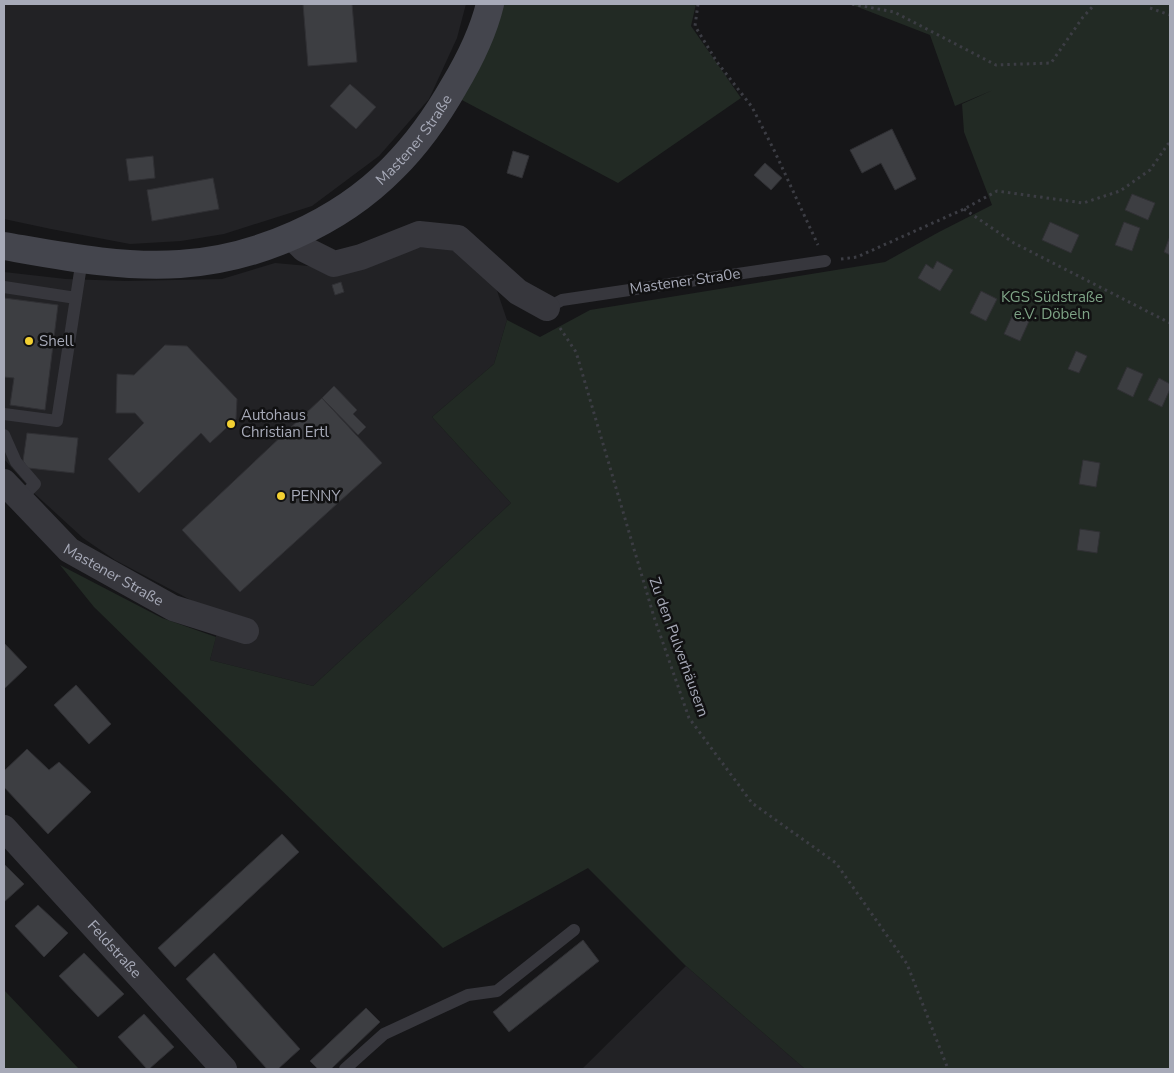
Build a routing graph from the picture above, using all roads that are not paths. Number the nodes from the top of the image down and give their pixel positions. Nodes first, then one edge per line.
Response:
1 (490, 4) edge
2 (291, 236) junction
3 (4, 246) edge
4 (82, 259) junction
5 (825, 261) road end
6 (4, 287) edge
7 (76, 298) junction
8 (547, 308) joint
9 (4, 414) edge
10 (4, 435) edge
11 (12, 491) edge
12 (246, 631) dead end
13 (4, 828) edge
14 (574, 930) dead end
15 (224, 1069) edge
16 (345, 1069) edge

1 - 2 main road, Mastener Straße
2 - 4 main road, Mastener Straße
2 - 8 street
3 - 4 main road, Mastener Straße
4 - 7 lane
5 - 8 lane, Mastener Stra0e
6 - 7 lane
7 - 9 lane
10 - 11 lane
11 - 12 street, Mastener Straße
13 - 15 street, Feldstraße
14 - 16 lane

